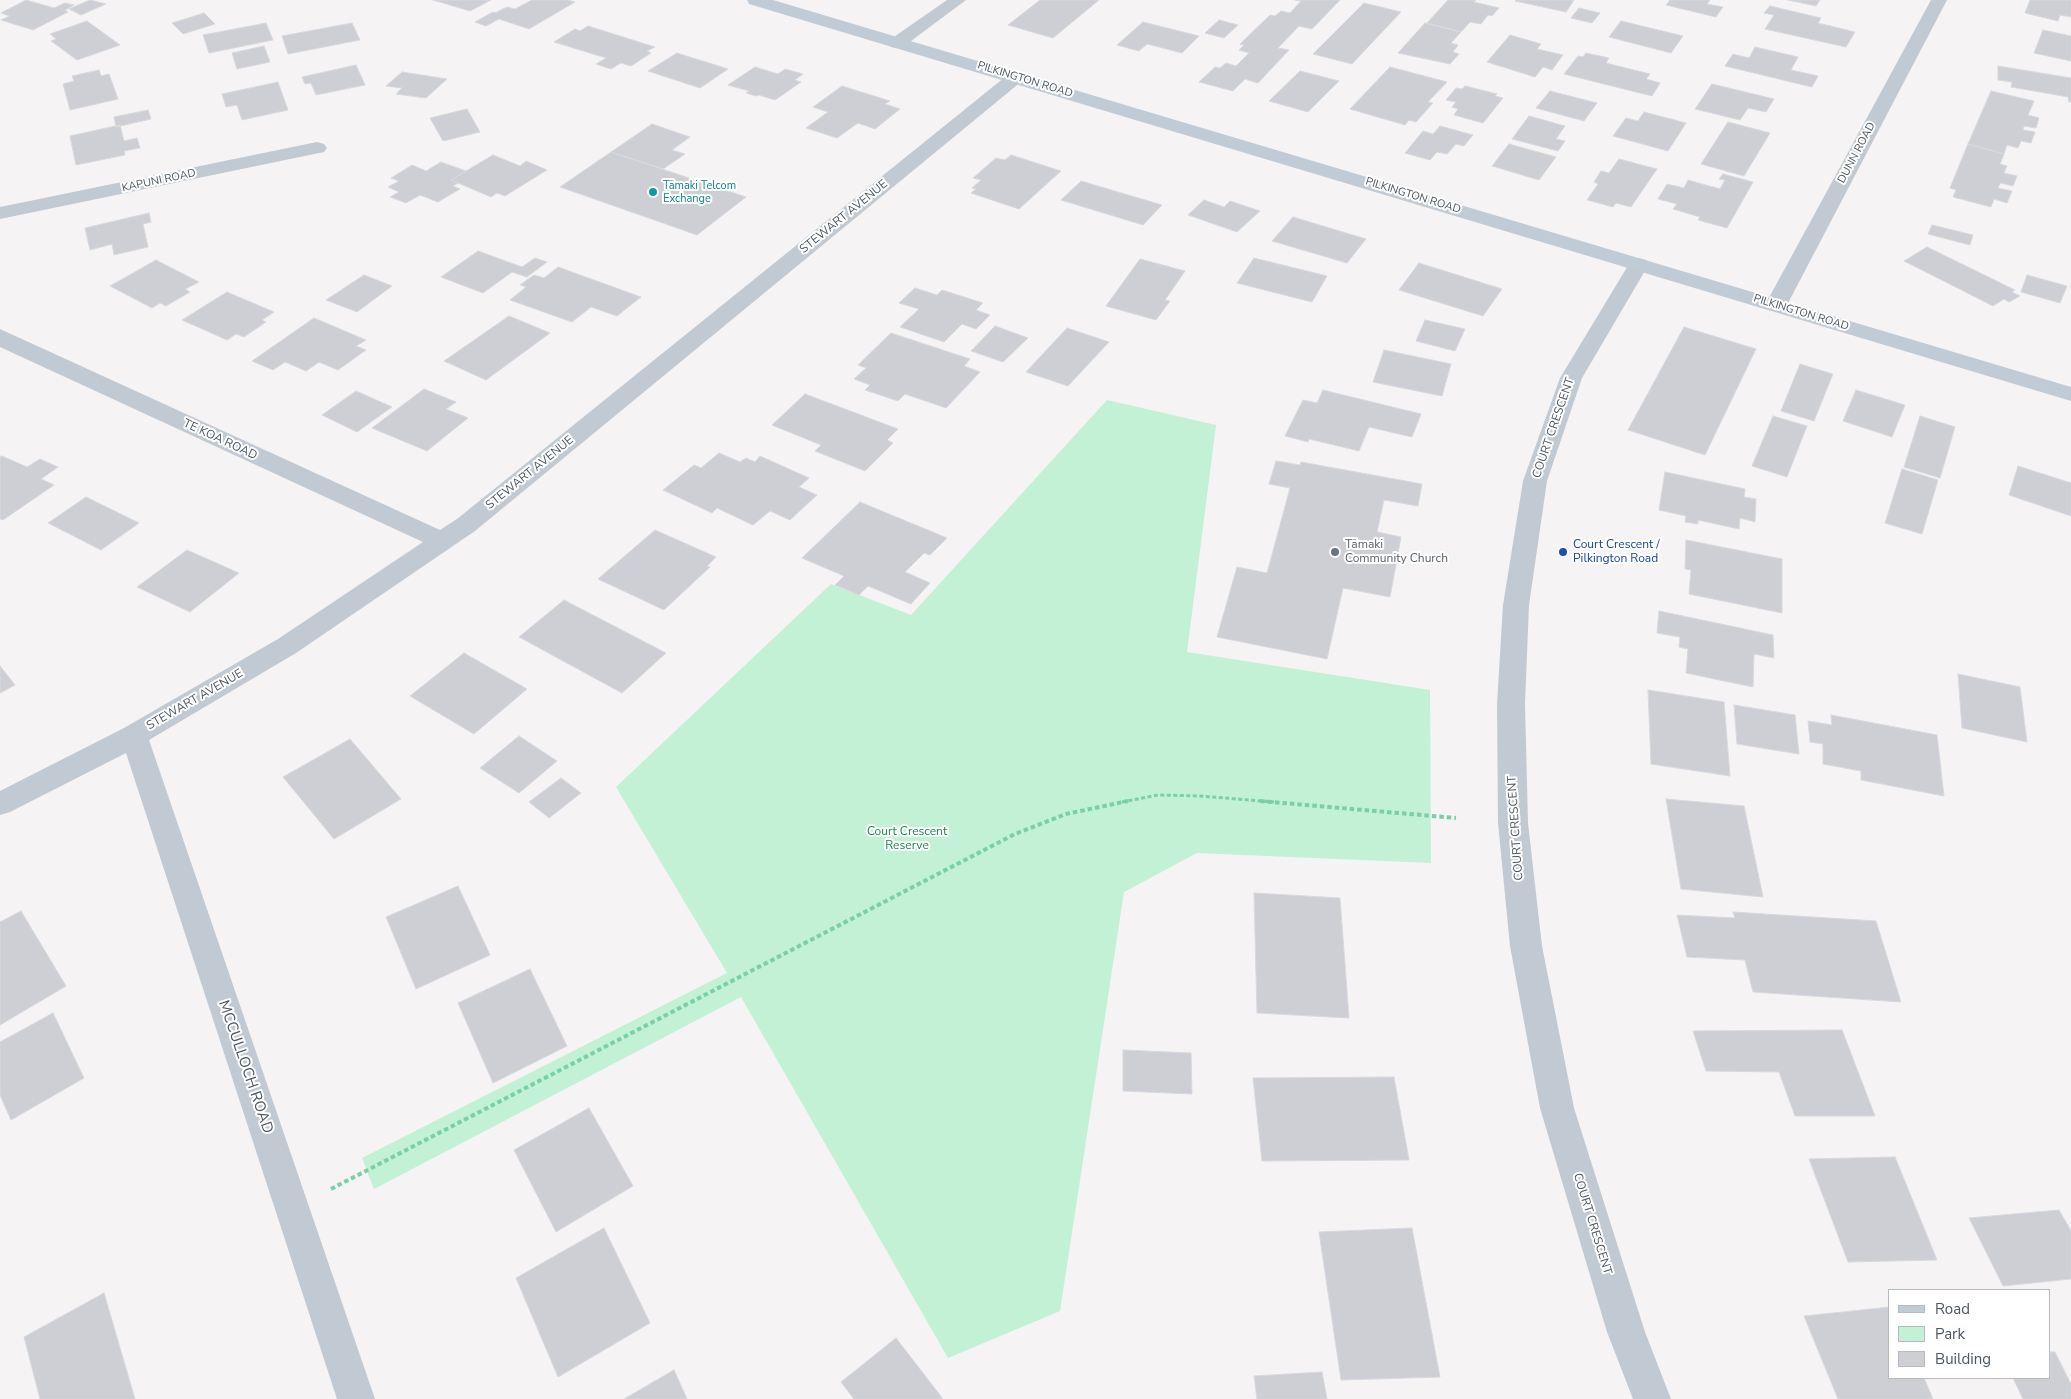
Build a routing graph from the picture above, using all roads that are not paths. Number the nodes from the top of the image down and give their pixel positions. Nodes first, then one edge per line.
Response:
1 (755, 0) edge
2 (958, 0) edge
3 (1939, 0) edge
4 (898, 43) junction
5 (1016, 77) junction
6 (317, 148) dead end
7 (0, 213) edge
8 (1638, 264) junction
9 (1776, 305) junction
10 (2, 340) edge
11 (2071, 394) edge
12 (442, 541) junction
13 (134, 736) junction
14 (0, 804) edge
15 (356, 1399) edge
16 (1652, 1399) edge

1 - 4 street, PILKINGTON ROAD
2 - 4 street
3 - 9 street, DUNN ROAD
4 - 5 street, PILKINGTON ROAD
5 - 8 street, PILKINGTON ROAD
5 - 12 street, STEWART AVENUE
6 - 7 street, KAPUNI ROAD
8 - 9 street, PILKINGTON ROAD
8 - 16 street, COURT CRESCENT
9 - 11 street, PILKINGTON ROAD
10 - 12 street, TE KOA ROAD
12 - 13 street, STEWART AVENUE
13 - 14 street, STEWART AVENUE
13 - 15 street, MCCULLOCH ROAD

